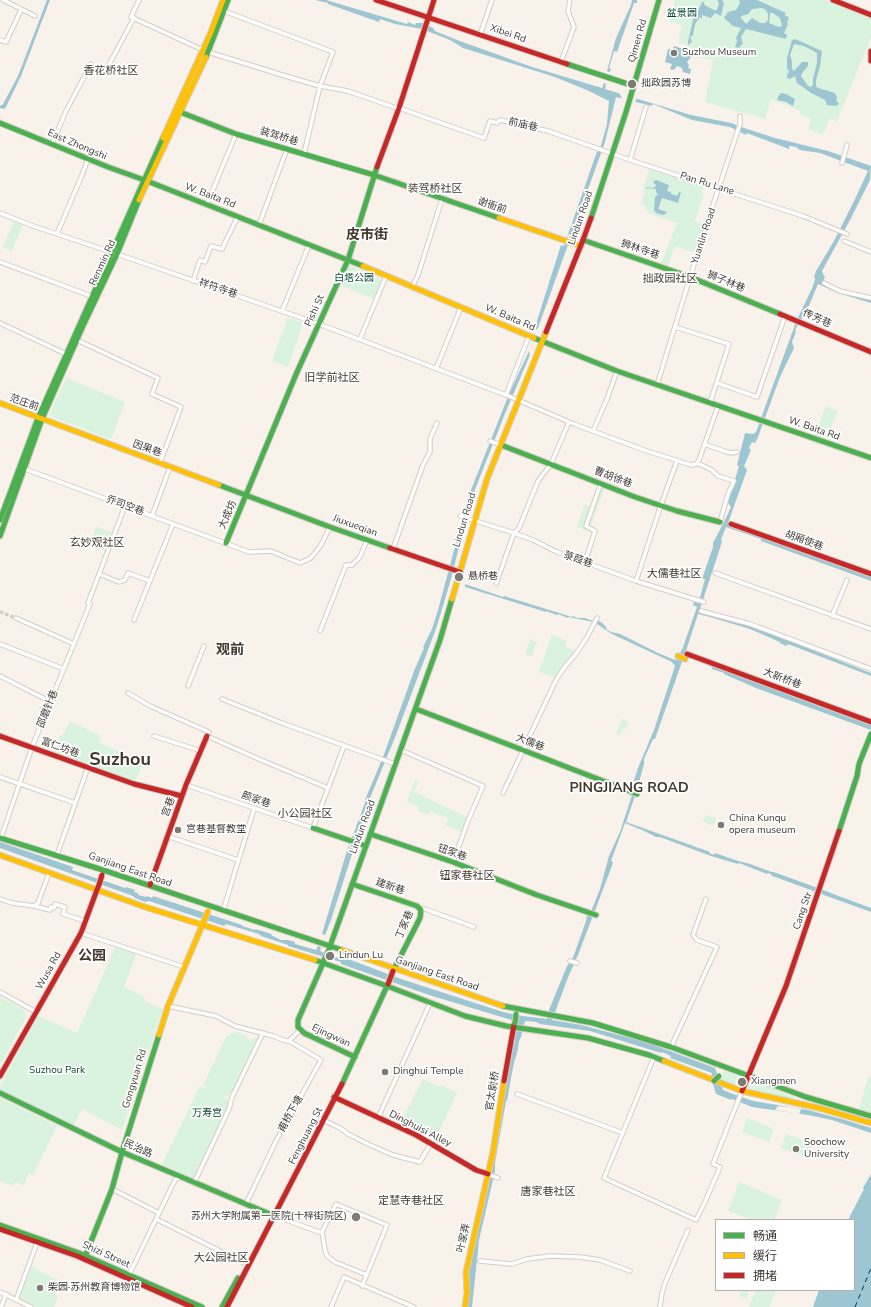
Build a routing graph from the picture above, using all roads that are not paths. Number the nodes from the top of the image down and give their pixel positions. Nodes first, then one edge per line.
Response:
1 (3, 0) edge
2 (139, 0) edge
3 (223, 0) edge
4 (228, 0) edge
5 (376, 0) edge
6 (434, 0) edge
7 (492, 0) edge
8 (570, 0) edge
9 (659, 0) edge
10 (833, 0) edge
11 (21, 10) junction
12 (224, 11) junction
13 (871, 15) edge
14 (35, 16) dead end
15 (429, 17) junction
16 (134, 18) junction
17 (480, 35) junction
18 (0, 40) edge
19 (206, 51) junction
20 (871, 51) edge
21 (871, 60) edge
22 (561, 62) junction
23 (91, 64) dead end
24 (105, 72) dead end
25 (320, 86) junction
26 (634, 86) junction
27 (646, 107) dead end
28 (399, 108) junction
29 (180, 112) junction
30 (740, 116) dead end
31 (1, 123) edge
32 (0, 130) edge
33 (236, 134) junction
34 (52, 144) junction
35 (847, 145) dead end
36 (287, 149) junction
37 (612, 152) junction
38 (304, 154) junction
39 (88, 159) junction
40 (630, 160) junction
41 (842, 163) dead end
42 (374, 175) junction
43 (145, 181) junction
44 (719, 188) junction
45 (442, 198) junction
46 (206, 204) junction
47 (0, 213) edge
48 (238, 216) junction
49 (260, 225) junction
50 (56, 234) junction
51 (846, 234) dead end
52 (583, 240) junction
53 (844, 241) dead end
54 (309, 244) junction
55 (581, 246) junction
56 (111, 252) junction
57 (871, 252) edge
58 (117, 254) junction
59 (348, 260) junction
60 (0, 262) edge
61 (386, 276) junction
62 (690, 277) junction
63 (193, 281) junction
64 (824, 283) dead end
65 (412, 287) junction
66 (91, 296) junction
67 (871, 298) edge
68 (755, 304) joint
69 (461, 307) junction
70 (282, 311) junction
71 (785, 316) junction
72 (0, 324) edge
73 (319, 324) junction
74 (675, 327) junction
75 (529, 336) junction
76 (360, 339) junction
77 (77, 340) junction
78 (543, 342) junction
79 (871, 352) edge
80 (68, 355) junction
81 (436, 369) junction
82 (616, 371) junction
83 (717, 383) junction
84 (657, 385) junction
85 (507, 395) junction
86 (520, 401) junction
87 (710, 403) junction
88 (0, 404) edge
89 (718, 406) junction
90 (40, 418) junction
91 (437, 422) dead end
92 (568, 422) junction
93 (593, 431) junction
94 (490, 441) dead end
95 (704, 444) junction
96 (501, 445) junction
97 (737, 452) dead end
98 (871, 458) edge
99 (677, 461) junction
100 (697, 462) junction
101 (160, 463) junction
102 (551, 464) junction
103 (170, 467) junction
104 (25, 469) junction
105 (601, 483) junction
106 (246, 495) junction
107 (661, 505) junction
108 (125, 506) junction
109 (152, 516) junction
110 (461, 517) dead end
111 (0, 520) edge
112 (474, 521) junction
113 (720, 522) joint
114 (173, 524) junction
115 (731, 524) dead end
116 (330, 527) junction
117 (514, 533) junction
118 (0, 536) edge
119 (367, 540) junction
120 (226, 543) junction
121 (393, 549) junction
122 (585, 562) junction
123 (457, 572) junction
124 (715, 573) dead end
125 (871, 573) edge
126 (99, 574) junction
127 (847, 580) dead end
128 (150, 581) junction
129 (636, 581) junction
130 (496, 584) dead end
131 (704, 602) dead end
132 (701, 611) dead end
133 (832, 616) junction
134 (16, 618) tunnel mouth
135 (134, 620) dead end
136 (596, 620) dead end
137 (871, 629) edge
138 (320, 631) dead end
139 (0, 644) edge
140 (74, 644) junction
141 (204, 646) dead end
142 (678, 656) dead end
143 (64, 669) junction
144 (871, 669) edge
145 (0, 676) edge
146 (188, 686) dead end
147 (128, 694) dead end
148 (222, 699) dead end
149 (51, 702) junction
150 (416, 709) junction
151 (871, 722) edge
152 (208, 734) junction
153 (871, 734) edge
154 (0, 736) edge
155 (154, 736) dead end
156 (344, 746) junction
157 (32, 747) junction
158 (401, 750) junction
159 (524, 750) junction
160 (201, 751) junction
161 (396, 764) junction
162 (88, 768) junction
163 (0, 777) edge
164 (21, 783) junction
165 (186, 786) junction
166 (328, 788) junction
167 (503, 793) dead end
168 (635, 794) dead end
169 (182, 796) junction
170 (75, 803) junction
171 (254, 809) junction
172 (312, 828) junction
173 (370, 834) junction
174 (167, 836) junction
175 (0, 838) edge
176 (366, 846) junction
177 (57, 855) junction
178 (0, 856) edge
179 (238, 860) junction
180 (453, 862) junction
181 (103, 872) junction
182 (49, 873) junction
183 (352, 884) junction
184 (150, 885) junction
185 (98, 887) junction
186 (0, 899) edge
187 (706, 899) dead end
188 (34, 906) junction
189 (209, 909) junction
190 (421, 910) junction
191 (224, 911) junction
192 (593, 914) dead end
193 (85, 921) junction
194 (204, 923) junction
195 (474, 927) dead end
196 (81, 933) junction
197 (330, 948) junction
198 (570, 961) dead end
199 (324, 962) junction
200 (576, 963) dead end
201 (184, 967) junction
202 (394, 970) junction
203 (387, 985) junction
204 (0, 992) edge
205 (430, 1003) junction
206 (168, 1006) junction
207 (36, 1012) junction
208 (517, 1012) junction
209 (515, 1026) junction
210 (300, 1030) junction
211 (263, 1033) junction
212 (289, 1040) junction
213 (671, 1047) junction
214 (354, 1056) junction
215 (654, 1057) junction
216 (719, 1065) junction
217 (0, 1076) edge
218 (748, 1076) junction
219 (712, 1080) junction
220 (0, 1093) edge
221 (741, 1093) junction
222 (517, 1094) dead end
223 (334, 1097) junction
224 (871, 1115) edge
225 (378, 1118) junction
226 (323, 1119) junction
227 (869, 1122) edge
228 (623, 1133) junction
229 (430, 1142) junction
230 (122, 1152) junction
231 (489, 1175) junction
232 (180, 1177) junction
233 (496, 1177) dead end
234 (194, 1183) junction
235 (112, 1189) junction
236 (246, 1204) junction
237 (158, 1213) junction
238 (274, 1216) junction
239 (156, 1219) junction
240 (0, 1225) edge
241 (0, 1229) edge
242 (688, 1230) dead end
243 (322, 1232) junction
244 (38, 1241) junction
245 (85, 1257) junction
246 (480, 1261) dead end
247 (246, 1264) junction
248 (630, 1271) dead end
249 (129, 1275) junction
250 (367, 1275) junction
251 (362, 1286) junction
252 (0, 1292) edge
253 (6, 1294) junction
254 (16, 1300) junction
255 (1, 1307) edge
256 (31, 1307) edge
257 (192, 1307) edge
258 (202, 1307) edge
259 (222, 1307) edge
260 (227, 1307) edge
261 (331, 1307) edge
262 (414, 1307) edge
263 (465, 1307) edge
264 (660, 1307) edge

1 - 11 street
2 - 16 street
3 - 19 main road, Renmin Rd
4 - 12 main road, Renmin Rd
5 - 15 main road, Xibei Rd
6 - 15 main road, Pishi St
7 - 17 street
8 - 22 street
9 - 26 main road, Qimen Rd
10 - 13 main road
11 - 14 street
11 - 18 street
12 - 19 main road, Renmin Rd
12 - 25 street
15 - 17 main road, Xibei Rd
15 - 28 main road, Pishi St
16 - 19 street
16 - 24 street
17 - 22 main road, Xibei Rd
19 - 25 street
19 - 29 main road, Renmin Rd
19 - 43 main road, Renmin Rd
20 - 21 main road
22 - 26 main road, Xibei Rd
23 - 34 street
25 - 28 street
25 - 38 street
26 - 37 main road, Lindun Road
27 - 40 street
28 - 37 street, 前庙巷
28 - 42 main road, Pishi St
29 - 33 main road, 装驾桥巷
29 - 43 main road, Renmin Rd
30 - 44 street, Yuanlin Road
31 - 32 main road
31 - 34 main road, East Zhongshi
33 - 36 main road, 装驾桥巷
33 - 46 street
34 - 39 main road, East Zhongshi
35 - 41 street
36 - 38 main road, 装驾桥巷
36 - 49 street
37 - 40 street, Pan Ru Lane
37 - 52 main road, Lindun Road
38 - 42 main road, 装驾桥巷
39 - 43 main road, East Zhongshi
39 - 50 street
40 - 44 street, Pan Ru Lane
42 - 45 main road, 谢衙前
42 - 59 main road, Pishi St
43 - 46 main road, W. Baita Rd
43 - 56 main road, Renmin Rd
43 - 58 main road, Renmin Rd
44 - 51 street, Pan Ru Lane
44 - 62 street, Yuanlin Road
45 - 55 main road, 谢衙前
45 - 65 street
46 - 48 main road, W. Baita Rd
47 - 50 street
48 - 49 main road, W. Baita Rd
48 - 63 street
49 - 54 main road, W. Baita Rd
50 - 56 street
52 - 55 main road, Lindun Road
52 - 62 main road, 狮林寺巷
53 - 57 street
54 - 59 main road, W. Baita Rd
54 - 70 street
55 - 78 main road, Lindun Road
56 - 66 main road, Renmin Rd
58 - 63 street, 祥符寺巷
58 - 77 main road, Renmin Rd
59 - 61 main road, W. Baita Rd
59 - 73 main road, Pishi St
60 - 66 street
61 - 65 main road, W. Baita Rd
61 - 76 street
62 - 68 main road, 狮子林巷
62 - 74 street, Yuanlin Road
63 - 70 street, 祥符寺巷
64 - 67 street
65 - 69 main road, W. Baita Rd
66 - 80 main road, Renmin Rd
68 - 71 main road, 传芳巷
69 - 75 main road, W. Baita Rd
69 - 81 street
70 - 73 street, 祥符寺巷
71 - 79 main road, 传芳巷
71 - 83 street
72 - 80 street
73 - 76 street, 祥符寺巷
73 - 106 main road, Pishi St
74 - 83 street
74 - 84 street, Yuanlin Road
75 - 78 main road, W. Baita Rd
75 - 85 street
76 - 81 street, 祥符寺巷
77 - 80 main road, Renmin Rd
77 - 101 street
78 - 82 main road, W. Baita Rd
78 - 86 main road, Lindun Road
80 - 90 main road, Renmin Rd
81 - 85 street, 祥符寺巷
82 - 84 main road, W. Baita Rd
82 - 93 street
83 - 87 street
84 - 87 main road, W. Baita Rd
85 - 86 street, 祥符寺巷
86 - 92 street, 祥符寺巷
86 - 96 main road, Lindun Road
87 - 89 main road, W. Baita Rd
88 - 90 main road, 范庄前
89 - 95 street
89 - 98 main road, W. Baita Rd
90 - 101 main road, 因果巷
90 - 104 main road, Renmin Rd
90 - 111 main road, Renmin Rd
91 - 121 street
92 - 93 street, 祥符寺巷
92 - 102 street
93 - 99 street, 祥符寺巷
94 - 96 street
95 - 97 street
95 - 100 street
96 - 102 main road, 曹胡徐巷
96 - 112 main road, Lindun Road
99 - 100 street, 祥符寺巷
99 - 107 street
100 - 113 street
101 - 103 main road, 因果巷
102 - 105 main road, 曹胡徐巷
102 - 117 street
103 - 106 main road, 因果巷
103 - 109 street
104 - 108 street, 乔司空巷
104 - 118 main road, Renmin Rd
105 - 107 main road, 曹胡徐巷
105 - 122 street
106 - 116 main road, Jiuxueqian
106 - 120 main road, 大成坊
107 - 113 main road, 曹胡徐巷
107 - 129 street
108 - 109 street, 乔司空巷
108 - 126 street, 邵磨针巷
109 - 114 street, 乔司空巷
110 - 112 street, 菉葭巷
112 - 117 street, 菉葭巷
112 - 123 main road, Lindun Road
114 - 120 street, 乔司空巷
114 - 128 street
115 - 125 main road, 胡厢使巷
116 - 119 main road, Jiuxueqian
116 - 120 street, 乔司空巷
117 - 122 street, 菉葭巷
117 - 130 street
119 - 121 main road, Jiuxueqian
119 - 138 street
121 - 123 main road, Jiuxueqian
122 - 129 street, 菉葭巷
123 - 150 main road, Lindun Road
124 - 133 street
126 - 128 street
126 - 140 street, 邵磨针巷
127 - 133 street
128 - 135 street
129 - 131 street, 菉葭巷
132 - 144 street
133 - 137 street
134 - 140 street
136 - 159 street
139 - 143 street
140 - 143 street, 邵磨针巷
141 - 146 street
142 - 151 main road, 大新桥巷
143 - 149 street, 邵磨针巷
145 - 149 street
147 - 152 street
148 - 156 street
149 - 157 street, 邵磨针巷
150 - 158 main road, Lindun Road
150 - 159 main road, 大儒巷
152 - 160 main road, 宫巷
152 - 166 street
153 - 218 main road, Cang Str
154 - 157 main road, 富仁坊巷
155 - 160 street
156 - 161 street
156 - 166 street
157 - 162 main road, 富仁坊巷
157 - 164 street, 邵磨针巷
158 - 161 main road, Lindun Road
158 - 180 street
159 - 167 street
159 - 168 main road, 大儒巷
160 - 165 main road, 宫巷
161 - 173 main road, Lindun Road
162 - 169 main road, 富仁坊巷
162 - 170 street
163 - 164 street
164 - 170 street
164 - 175 street, 邵磨针巷
165 - 169 main road, 宫巷
165 - 171 street, 颜家巷
166 - 172 street
169 - 174 main road, 宫巷
170 - 177 street
171 - 172 street, 颜家巷
171 - 179 street
172 - 176 main road, 颜家巷
173 - 176 main road, Lindun Road
173 - 180 main road, 钮家巷
174 - 179 street
174 - 184 main road, 宫巷
175 - 177 main road, Ganjiang East Road
176 - 183 main road, Lindun Road
177 - 181 main road, Ganjiang East Road
178 - 182 main road
179 - 191 street
180 - 192 main road, 钮家巷
181 - 184 main road, Ganjiang East Road
181 - 185 main road, Wusa Rd, bridge
182 - 185 main road
182 - 188 street
183 - 190 main road, 建新巷
183 - 197 main road, Lindun Road
184 - 189 main road, Ganjiang East Road
185 - 193 main road, Wusa Rd
185 - 194 main road
186 - 188 street
187 - 213 street
188 - 193 street
189 - 191 main road, Ganjiang East Road
189 - 194 main road, Gongyuan Rd, bridge
190 - 195 street
190 - 202 main road, 丁家巷
191 - 197 main road, Ganjiang East Road
193 - 196 main road, Wusa Rd
194 - 199 main road
194 - 201 main road, Gongyuan Rd
196 - 201 street
196 - 207 main road, Wusa Rd
197 - 199 main road, Lindun Road, bridge
197 - 202 main road, Ganjiang East Road
198 - 200 street
199 - 203 main road
199 - 210 main road, Ejingwan
201 - 206 main road, Gongyuan Rd
202 - 203 main road, Fenghuang St, bridge
202 - 208 main road, Ganjiang East Road
203 - 205 main road
203 - 214 main road, Fenghuang St
204 - 207 street
205 - 209 main road
205 - 225 street
206 - 211 street
206 - 230 main road, Gongyuan Rd
207 - 217 main road, Wusa Rd
208 - 209 main road, 官太尉桥, bridge
208 - 213 main road, Ganjiang East Road
209 - 215 main road
209 - 231 main road, 官太尉桥
210 - 212 street
210 - 214 main road, Ejingwan
211 - 212 street
211 - 234 street
212 - 236 street, 甫桥下塘
213 - 216 main road, Ganjiang East Road
214 - 223 main road, Fenghuang St
215 - 219 main road
215 - 228 street
216 - 218 main road, Ganjiang East Road
216 - 219 main road, bridge
218 - 221 main road, Cang Str
218 - 224 main road, Ganjiang East Road
219 - 221 main road
220 - 230 main road, 民治路
221 - 227 main road
221 - 228 street
222 - 228 street
223 - 225 main road, Dinghuisi Alley
223 - 226 main road, Fenghuang St
225 - 229 main road, Dinghuisi Alley
226 - 229 street
226 - 238 main road, Fenghuang St
229 - 231 main road, Dinghuisi Alley
230 - 232 main road, 民治路
230 - 235 main road, Gongyuan Rd
231 - 233 street, Dinghuisi Alley
231 - 263 main road, 叶家弄
232 - 234 main road, 民治路
232 - 237 street
234 - 236 main road, 民治路
235 - 237 street
235 - 245 main road, Gongyuan Rd
236 - 238 main road, 民治路
237 - 239 street
238 - 243 street
238 - 247 main road, Fenghuang St
238 - 260 main road, Fenghuang St
239 - 247 street
239 - 249 street
240 - 244 main road, Shizi Street
241 - 244 main road, Shizi Street
242 - 264 street
243 - 250 street
243 - 250 street
244 - 245 main road, Shizi Street
244 - 254 street
245 - 249 main road, Shizi Street
245 - 257 main road, Shizi Street
246 - 248 street
247 - 259 main road, Fenghuang St
249 - 258 main road, Shizi Street
250 - 251 street
251 - 261 street
251 - 262 street
252 - 253 street
253 - 254 street
253 - 255 street
254 - 256 street

